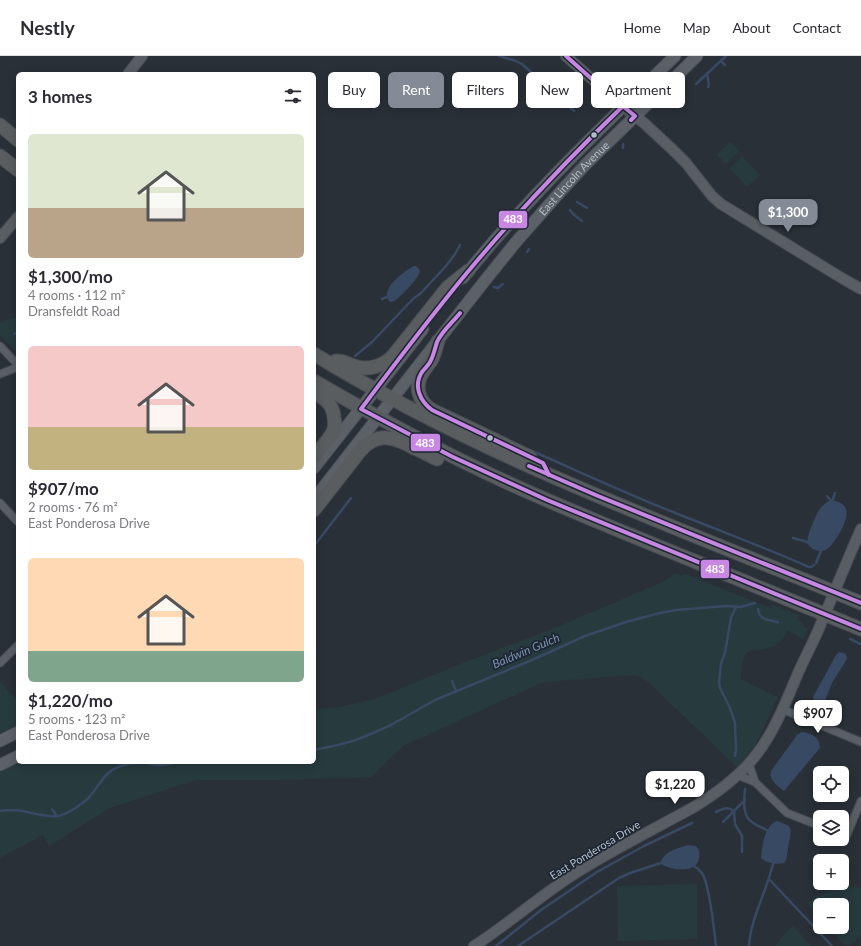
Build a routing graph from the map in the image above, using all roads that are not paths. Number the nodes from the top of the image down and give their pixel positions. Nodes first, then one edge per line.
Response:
1 (142, 56) edge
2 (566, 56) edge
3 (675, 56) edge
4 (697, 56) edge
5 (130, 72) edge
6 (658, 72) edge
7 (591, 78) edge
8 (621, 108) edge
9 (625, 108) edge
10 (635, 116) junction
11 (0, 125) edge
12 (16, 138) edge
13 (0, 156) edge
14 (16, 168) edge
15 (16, 219) edge
16 (0, 238) edge
17 (468, 272) junction
18 (861, 289) edge
19 (438, 341) junction
20 (0, 346) edge
21 (316, 355) edge
22 (326, 361) junction
23 (16, 364) edge
24 (16, 367) edge
25 (0, 374) edge
26 (316, 383) edge
27 (375, 390) junction
28 (316, 393) edge
29 (393, 399) junction
30 (361, 409) junction
31 (378, 418) junction
32 (316, 455) edge
33 (453, 457) junction
34 (316, 465) edge
35 (549, 475) junction
36 (316, 496) edge
37 (0, 503) edge
38 (316, 507) edge
39 (16, 520) edge
40 (861, 529) edge
41 (834, 593) junction
42 (861, 603) edge
43 (825, 614) junction
44 (861, 629) edge
45 (16, 648) edge
46 (0, 663) edge
47 (782, 709) junction
48 (16, 733) edge
49 (0, 741) edge
50 (861, 742) edge
51 (16, 757) edge
52 (749, 764) junction
53 (0, 765) edge
54 (737, 775) junction
55 (755, 782) junction
56 (861, 801) edge
57 (813, 823) edge
58 (849, 832) edge
59 (474, 946) edge

1 - 5 street
2 - 7 street
3 - 6 main road, East Lincoln Avenue
4 - 10 main road, East Lincoln Avenue
8 - 17 main road, East Lincoln Avenue
9 - 10 street
10 - 18 street
10 - 19 main road, East Lincoln Avenue
11 - 12 highway
13 - 14 highway
15 - 16 street
17 - 22 highway
17 - 27 main road, East Lincoln Avenue
19 - 29 main road, East Lincoln Avenue
19 - 35 highway
20 - 23 street
21 - 22 highway
22 - 27 highway
24 - 25 street
26 - 30 highway
27 - 29 highway
27 - 30 main road, East Lincoln Avenue
28 - 32 highway
29 - 31 main road, East Lincoln Avenue
29 - 35 highway
30 - 31 highway
30 - 34 main road, East Lincoln Avenue
31 - 33 highway
31 - 36 main road, East Lincoln Avenue
33 - 38 highway
33 - 43 highway
35 - 41 highway
37 - 39 street
40 - 41 street, East Ponderosa Drive
41 - 42 highway
41 - 43 street, East Ponderosa Drive
43 - 44 highway
43 - 47 street, East Ponderosa Drive
45 - 46 street
47 - 50 street
47 - 52 street, East Ponderosa Drive
48 - 49 main road
51 - 53 main road
52 - 54 street, East Ponderosa Drive
52 - 55 street
54 - 55 street
54 - 59 street, East Ponderosa Drive
55 - 57 street
56 - 58 street

